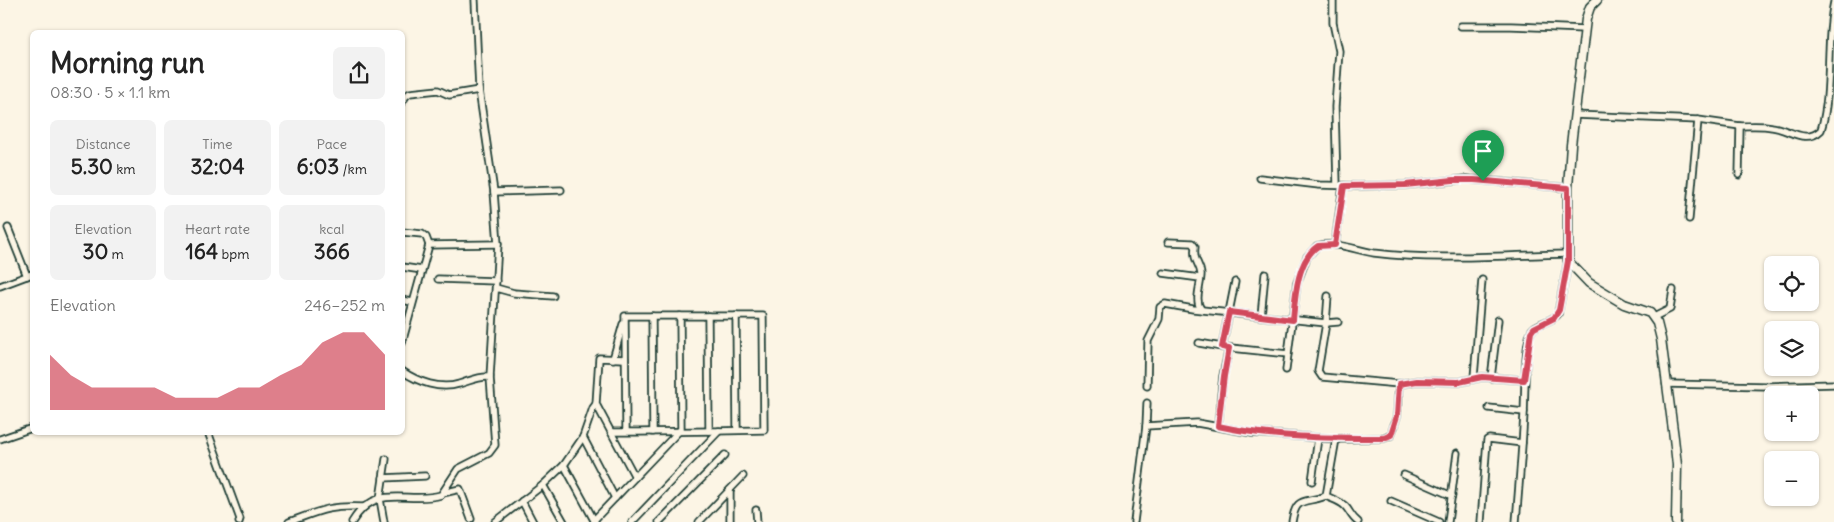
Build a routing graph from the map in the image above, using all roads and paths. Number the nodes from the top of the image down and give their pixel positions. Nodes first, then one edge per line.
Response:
1 (474, 0) edge
2 (1333, 0) edge
3 (1597, 0) edge
4 (1834, 2) edge
5 (1461, 26) dead end
6 (1584, 29) junction
7 (480, 90) junction
8 (405, 98) edge
9 (1574, 115) junction
10 (1698, 120) junction
11 (1740, 126) junction
12 (1739, 175) dead end
13 (1260, 178) dead end
14 (1340, 186) junction
15 (1568, 188) junction
16 (561, 190) dead end
17 (494, 192) junction
18 (1689, 218) dead end
19 (8, 228) dead end
20 (405, 232) edge
21 (1168, 242) dead end
22 (498, 244) junction
23 (429, 245) junction
24 (1335, 245) junction
25 (1568, 257) junction
26 (405, 267) edge
27 (422, 270) junction
28 (1163, 273) dead end
29 (1265, 274) dead end
30 (30, 275) edge
31 (1200, 278) junction
32 (438, 279) dead end
33 (1482, 280) dead end
34 (1235, 282) dead end
35 (496, 285) junction
36 (0, 286) edge
37 (1673, 290) dead end
38 (553, 296) dead end
39 (1328, 296) dead end
40 (405, 301) edge
41 (412, 302) junction
42 (1201, 310) junction
43 (1229, 312) junction
44 (625, 316) junction
45 (652, 316) junction
46 (680, 316) junction
47 (708, 316) junction
48 (736, 316) junction
49 (1261, 316) junction
50 (1654, 317) junction
51 (1293, 320) junction
52 (1498, 320) dead end
53 (1338, 322) dead end
54 (1326, 323) junction
55 (405, 328) edge
56 (1199, 343) dead end
57 (1222, 347) junction
58 (1229, 348) junction
59 (1288, 354) junction
60 (613, 359) junction
61 (625, 359) junction
62 (1286, 370) dead end
63 (405, 373) edge
64 (490, 377) junction
65 (1474, 377) junction
66 (1491, 378) junction
67 (1524, 380) junction
68 (1399, 384) junction
69 (1666, 384) junction
70 (1834, 384) edge
71 (1147, 386) dead end
72 (1147, 403) dead end
73 (596, 404) junction
74 (1489, 408) dead end
75 (1524, 412) junction
76 (1146, 426) junction
77 (1218, 426) junction
78 (30, 429) edge
79 (737, 430) junction
80 (680, 431) junction
81 (709, 431) junction
82 (719, 431) junction
83 (612, 432) junction
84 (626, 432) junction
85 (653, 432) junction
86 (209, 435) edge
87 (582, 437) junction
88 (1318, 438) junction
89 (0, 439) edge
90 (1336, 439) junction
91 (1522, 443) junction
92 (1457, 453) dead end
93 (725, 455) dead end
94 (386, 459) dead end
95 (564, 465) junction
96 (1404, 475) dead end
97 (425, 476) dead end
98 (743, 476) dead end
99 (635, 477) junction
100 (383, 478) junction
101 (1312, 481) dead end
102 (543, 484) junction
103 (730, 490) junction
104 (444, 493) junction
105 (1326, 496) junction
106 (1452, 496) junction
107 (615, 498) junction
108 (380, 499) junction
109 (522, 501) junction
110 (1392, 501) dead end
111 (364, 507) junction
112 (756, 510) dead end
113 (470, 519) dead end
114 (594, 521) edge
115 (701, 521) edge
116 (239, 522) edge
117 (289, 522) edge
118 (352, 522) edge
119 (384, 522) edge
120 (494, 522) edge
121 (533, 522) edge
122 (564, 522) edge
123 (632, 522) edge
124 (659, 522) edge
125 (730, 522) edge
126 (757, 522) edge
127 (1134, 522) edge
128 (1292, 522) edge
129 (1358, 522) edge
130 (1439, 522) edge
131 (1448, 522) edge
132 (1481, 522) edge
133 (1516, 522) edge
134 (1676, 522) edge

1 - 7 street
2 - 14 street
3 - 6 street
4 - 11 street
5 - 6 street
6 - 9 street
7 - 8 street
7 - 17 street
9 - 10 street
9 - 15 street
10 - 11 street
10 - 18 street
11 - 12 street
13 - 14 street
14 - 15 street
14 - 24 street
15 - 25 street
16 - 17 street
17 - 22 street
19 - 30 street
20 - 23 street
21 - 31 street
22 - 23 street
22 - 35 street
23 - 27 street
24 - 25 street
24 - 51 street
25 - 50 street
25 - 67 street
26 - 27 street
27 - 41 street
28 - 31 street
29 - 49 street
30 - 36 street
31 - 42 street
32 - 35 street
33 - 65 street
34 - 43 street
35 - 38 street
35 - 64 street
37 - 50 street
39 - 54 street
40 - 41 street
41 - 55 street
42 - 43 street
42 - 71 street
43 - 49 street
43 - 57 street
44 - 45 street
44 - 60 street
44 - 61 street
45 - 46 street
45 - 85 street
46 - 47 street
46 - 80 street
47 - 48 street
47 - 81 street
48 - 79 street
48 - 79 street
49 - 51 street
50 - 69 street
51 - 54 street
51 - 59 street
52 - 66 street
53 - 54 street
54 - 68 street
56 - 57 street
57 - 58 street
58 - 59 street
58 - 77 street
59 - 62 street
60 - 61 street
60 - 73 street
61 - 84 street
63 - 64 street
64 - 104 street
65 - 66 street
65 - 68 street
66 - 67 street
67 - 75 street
68 - 90 street
69 - 70 street
69 - 134 street
72 - 76 street
73 - 83 street
73 - 87 street
74 - 75 street
75 - 91 street
76 - 77 street
76 - 127 street
77 - 88 street
78 - 89 street
79 - 82 street
80 - 81 street
80 - 85 street
80 - 99 street
81 - 82 street
82 - 123 street
83 - 84 street
83 - 99 street
84 - 85 street
86 - 116 street
87 - 95 street
87 - 107 street
88 - 90 street
88 - 101 street
90 - 105 street
91 - 132 street
91 - 133 street
92 - 106 street
93 - 124 street
94 - 100 street
95 - 102 street
95 - 114 street
96 - 106 street
97 - 100 street
98 - 103 street
99 - 107 street
100 - 108 street
102 - 109 street
102 - 122 street
103 - 115 street
103 - 125 street
104 - 108 street
104 - 113 street
105 - 128 street
105 - 129 street
106 - 131 street
107 - 114 street
108 - 111 street
108 - 119 street
109 - 120 street
109 - 121 street
110 - 130 street
111 - 117 street
111 - 118 street
112 - 126 street

